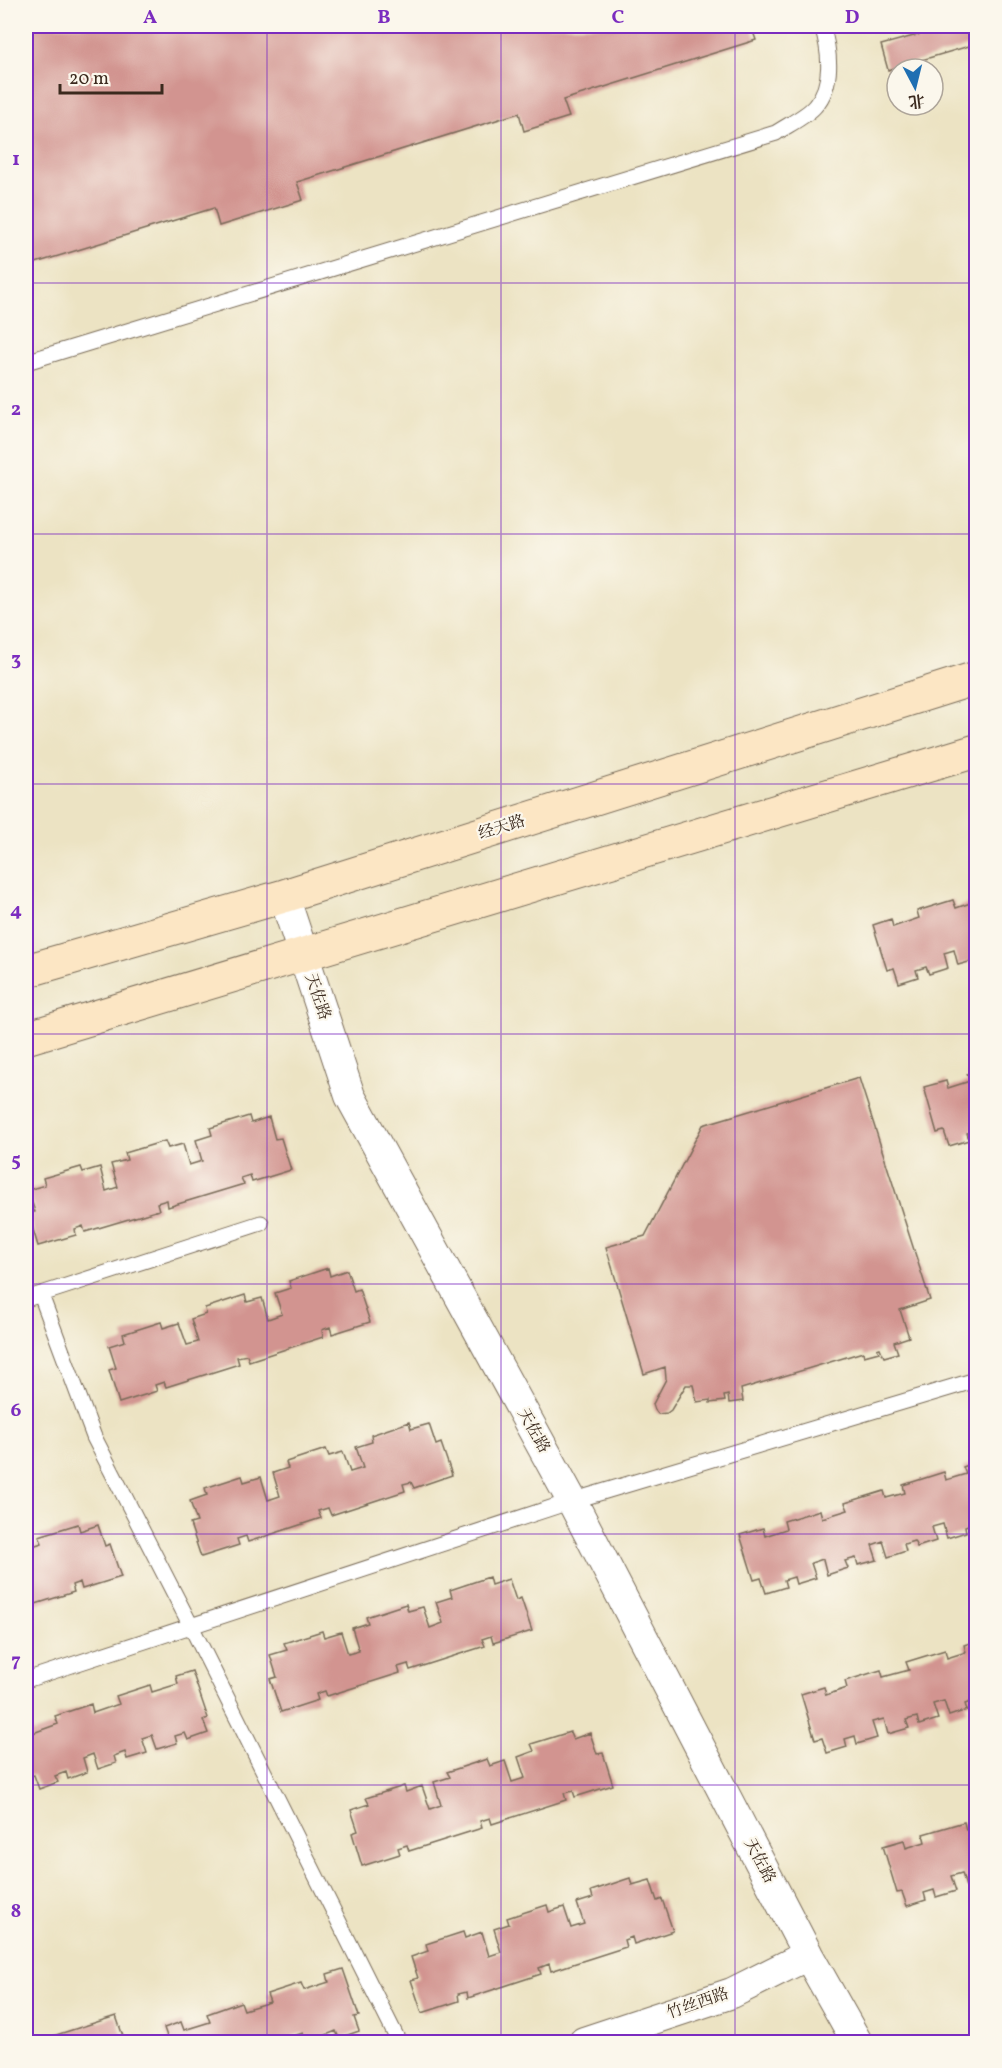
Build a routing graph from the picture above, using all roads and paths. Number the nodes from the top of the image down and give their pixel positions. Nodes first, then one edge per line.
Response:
1 (822, 26) edge
2 (26, 362) edge
3 (976, 678) edge
4 (976, 750) edge
5 (284, 896) junction
6 (303, 956) junction
7 (26, 971) edge
8 (26, 1038) edge
9 (261, 1223) dead end
10 (41, 1295) junction
11 (26, 1299) edge
12 (976, 1380) edge
13 (572, 1501) junction
14 (191, 1626) junction
15 (26, 1680) edge
16 (808, 1955) junction
17 (399, 2043) edge
18 (584, 2043) edge
19 (857, 2043) edge

1 - 2 lane
3 - 5 main road, 经天路
4 - 6 main road
5 - 6 street, 天佐路
5 - 7 main road, 经天路
6 - 8 main road
6 - 13 street, 天佐路
9 - 10 lane
10 - 11 lane
10 - 14 lane
12 - 13 lane
13 - 14 lane
13 - 16 street, 天佐路
14 - 15 lane
14 - 17 lane
16 - 18 street, 竹丝西路
16 - 19 street, 天佐路

